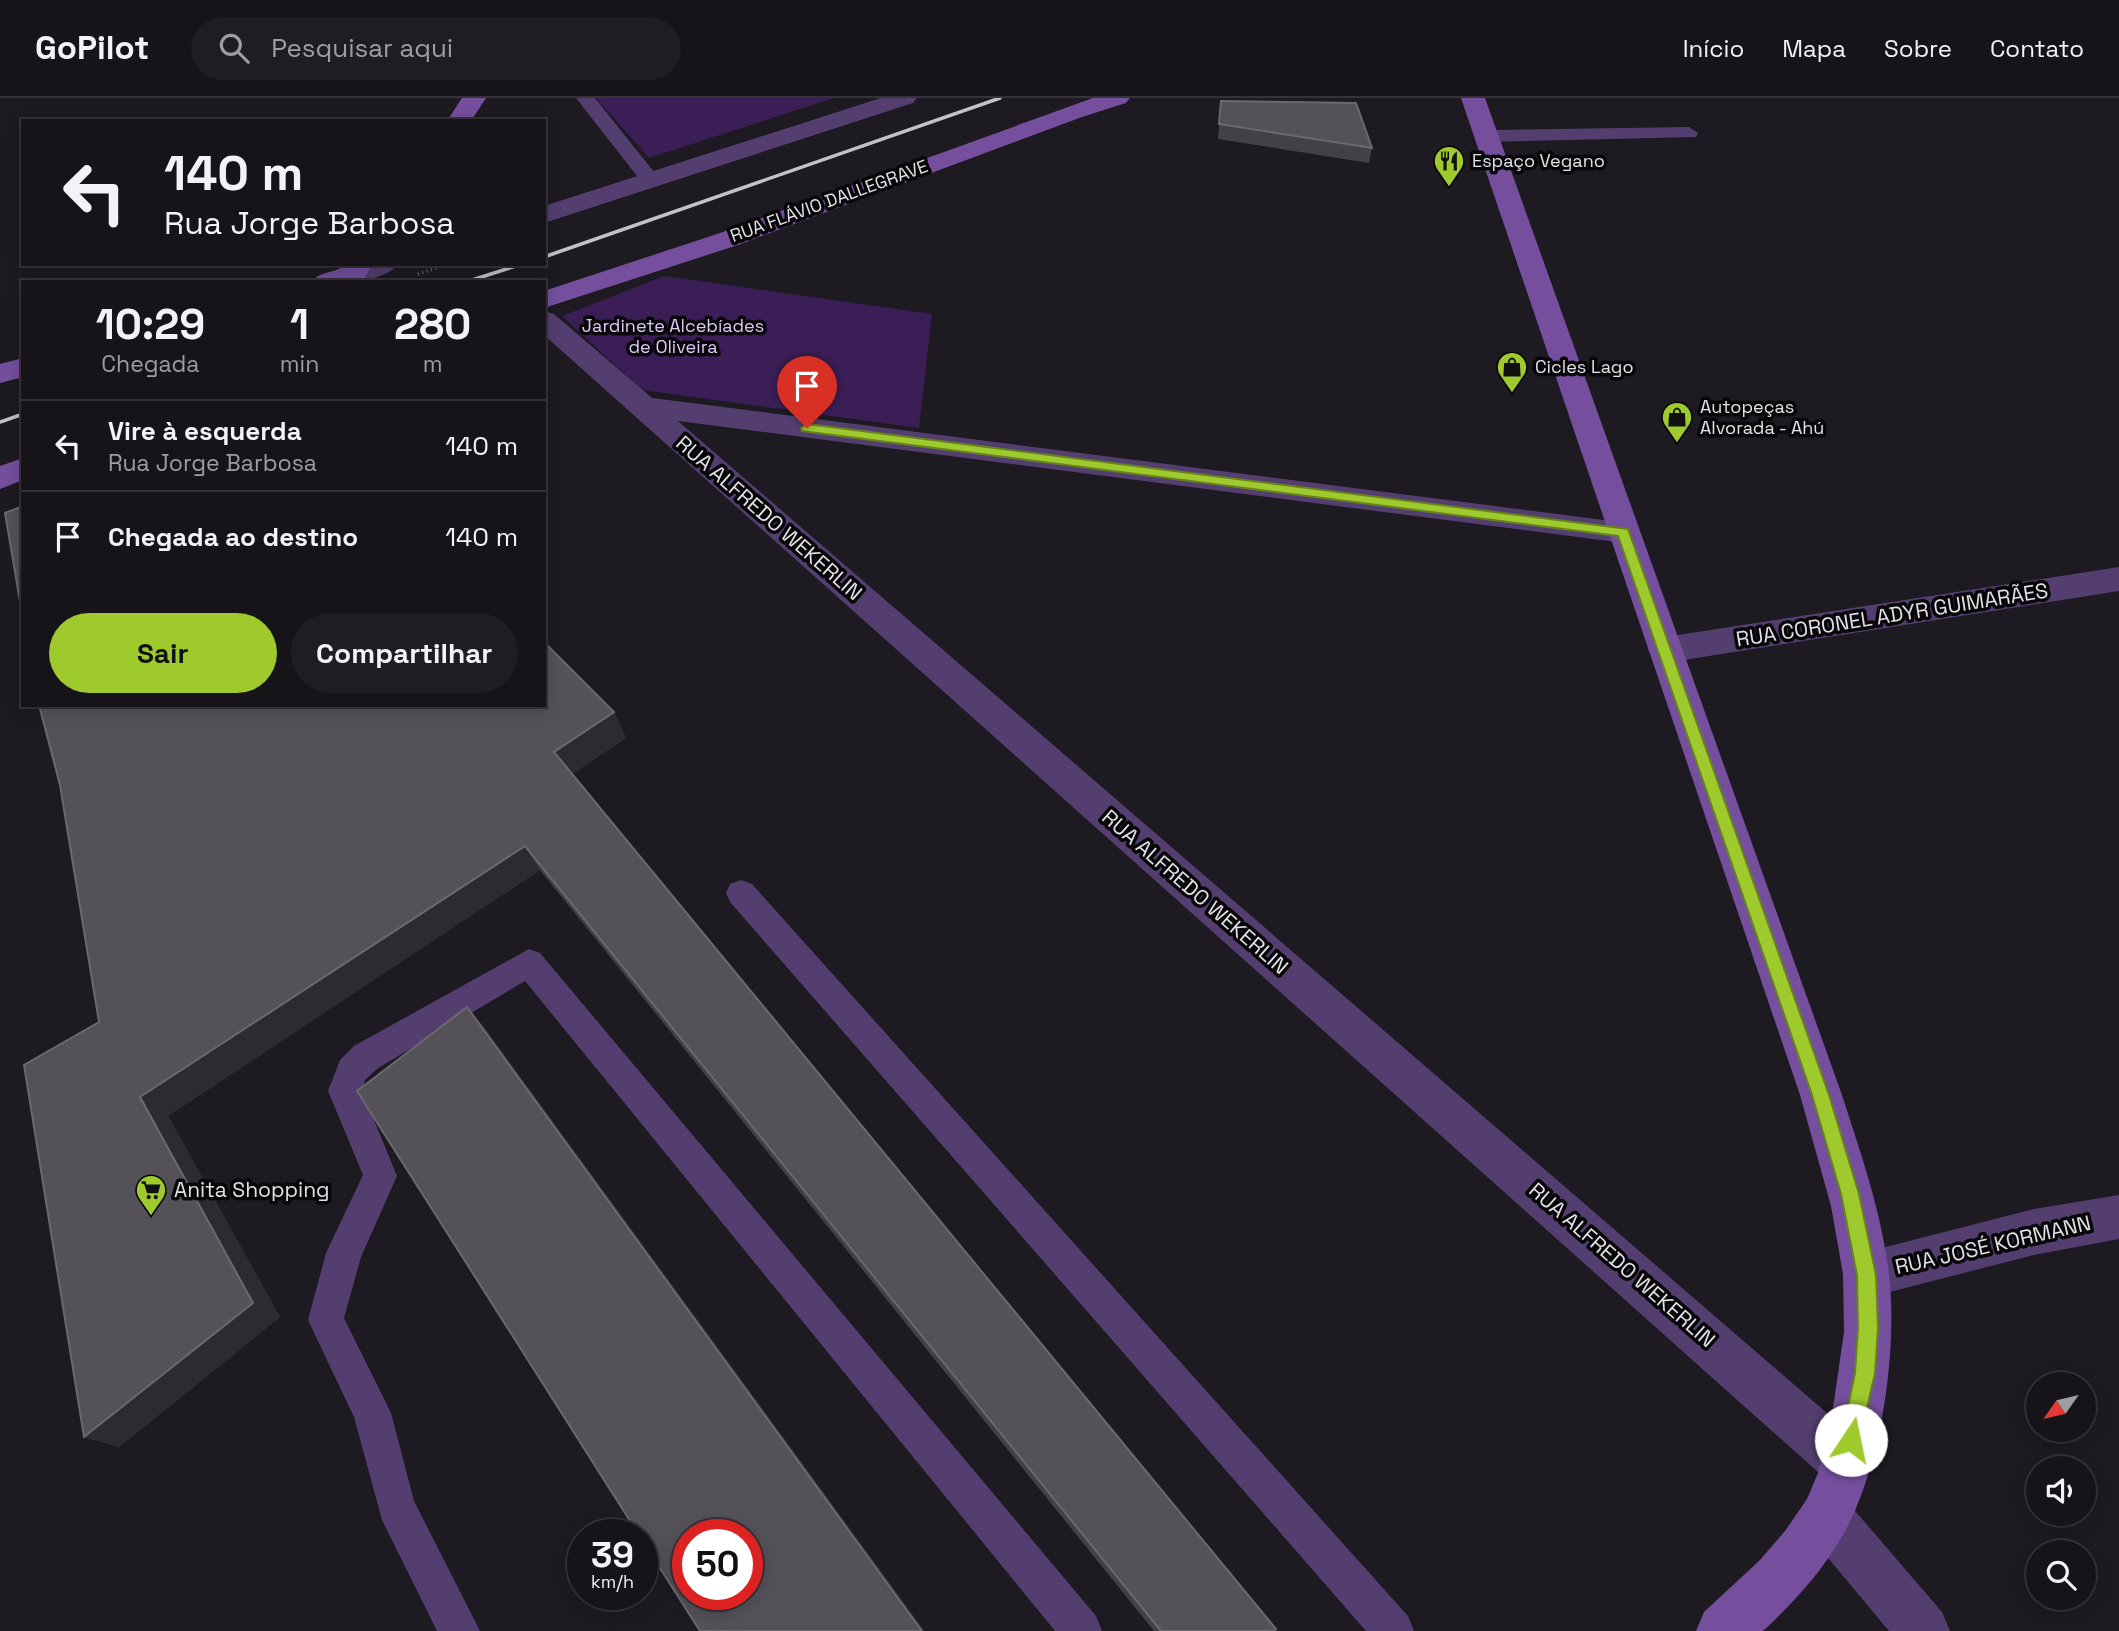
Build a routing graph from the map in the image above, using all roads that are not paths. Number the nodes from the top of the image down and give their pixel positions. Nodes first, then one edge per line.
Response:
1 (474, 98) edge
2 (585, 98) edge
3 (905, 98) edge
4 (1473, 98) edge
5 (1116, 99) edge
6 (459, 119) edge
7 (1689, 133) dead end
8 (1486, 136) junction
9 (651, 181) junction
10 (546, 214) edge
11 (373, 266) edge
12 (356, 269) edge
13 (331, 280) edge
14 (546, 299) edge
15 (546, 322) edge
16 (21, 369) edge
17 (0, 374) edge
18 (643, 407) junction
19 (21, 449) edge
20 (0, 454) edge
21 (21, 469) edge
22 (0, 478) edge
23 (1623, 532) junction
24 (2119, 579) edge
25 (1665, 650) junction
26 (741, 893) dead end
27 (2119, 1217) edge
28 (1867, 1275) junction
29 (1846, 1463) junction
30 (1826, 1516) junction
31 (459, 1631) edge
32 (1081, 1631) edge
33 (1393, 1631) edge
34 (1723, 1631) edge
35 (1923, 1631) edge

1 - 6 main road
2 - 9 lane
3 - 9 street
4 - 8 main road
5 - 14 main road, RUA FLÁVIO DALLEGRAVE
7 - 8 lane
8 - 23 main road
9 - 10 street
11 - 12 street
12 - 13 main road
15 - 18 street, RUA ALFREDO WEKERLIN
16 - 17 main road
18 - 23 street
18 - 29 street, RUA ALFREDO WEKERLIN
19 - 20 main road
21 - 22 main road
23 - 25 main road
24 - 25 street, RUA CORONEL ADYR GUIMARÃES
25 - 28 main road
26 - 33 lane
27 - 28 street, RUA JOSÉ KORMANN
28 - 29 main road
29 - 30 main road
30 - 34 main road
30 - 35 street
31 - 32 lane

